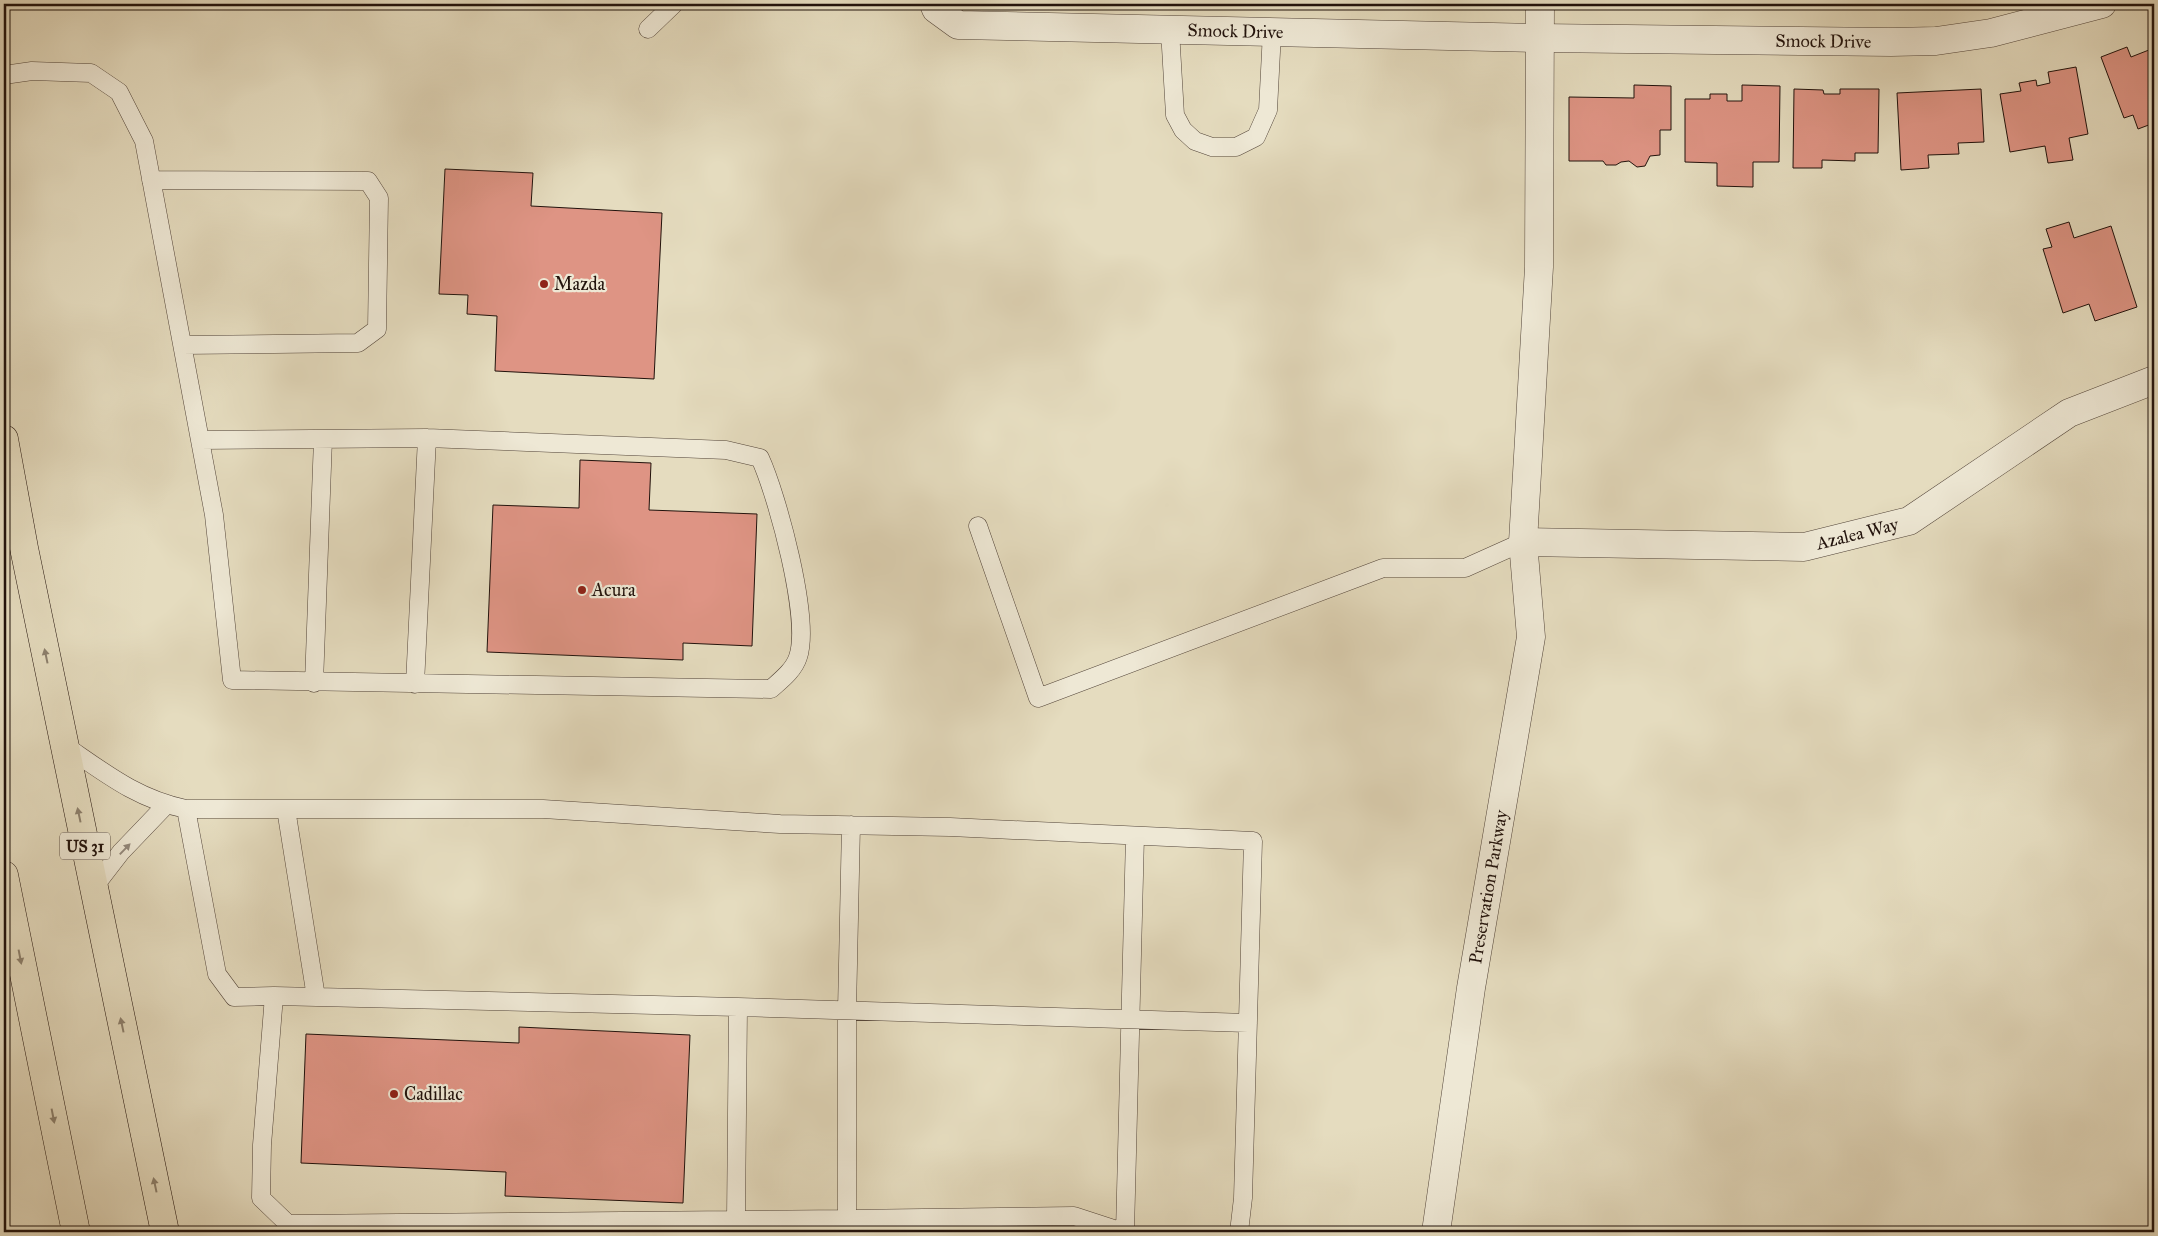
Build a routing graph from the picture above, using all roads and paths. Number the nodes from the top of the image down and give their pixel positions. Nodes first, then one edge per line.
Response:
1 (674, 4) edge
2 (1540, 4) edge
3 (935, 6) edge
4 (2092, 6) edge
5 (648, 29) dead end
6 (1170, 30) junction
7 (1272, 32) junction
8 (1539, 38) junction
9 (4, 75) edge
10 (151, 180) junction
11 (182, 345) junction
12 (2154, 380) edge
13 (427, 438) junction
14 (4, 439) edge
15 (323, 439) junction
16 (200, 440) junction
17 (978, 526) dead end
18 (1522, 542) junction
19 (314, 682) junction
20 (415, 684) junction
21 (64, 745) junction
22 (166, 805) junction
23 (186, 809) junction
24 (286, 809) junction
25 (851, 825) junction
26 (1135, 836) junction
27 (4, 875) edge
28 (94, 886) junction
29 (274, 996) junction
30 (316, 997) junction
31 (738, 1007) junction
32 (847, 1010) junction
33 (1129, 1019) junction
34 (1248, 1023) junction
35 (736, 1220) junction
36 (847, 1226) edge
37 (480, 1227) edge
38 (76, 1232) edge
39 (165, 1232) edge
40 (1124, 1232) edge
41 (1238, 1232) edge
42 (1436, 1232) edge

1 - 5 lane
2 - 8 street
3 - 6 street, Smock Drive
4 - 8 street, Smock Drive
6 - 7 street, Smock Drive
6 - 7 lane
7 - 8 street, Smock Drive
8 - 18 street, Preservation Parkway
9 - 10 lane
10 - 11 lane
10 - 11 lane
11 - 16 lane
12 - 18 street, Azalea Way
13 - 15 lane
13 - 20 lane
13 - 20 lane
21 -> 14 main road, US 31
15 - 16 lane
15 - 19 lane
16 - 19 lane
17 - 18 lane
18 - 42 street, Preservation Parkway
19 - 20 lane
21 - 22 lane
28 -> 21 main road, US 31
22 - 23 lane
28 -> 22 lane
23 - 24 lane
23 - 29 lane
24 - 25 lane
24 - 30 lane
25 - 26 lane
25 - 32 lane
26 - 33 lane
26 - 34 lane
27 -> 38 main road
39 -> 28 main road, US 31
29 - 30 lane
29 - 37 lane
30 - 31 lane
31 - 32 lane
31 - 35 lane
32 - 33 lane
32 - 36 lane
33 - 34 lane
33 - 40 lane
34 - 41 lane
35 - 36 lane
35 - 37 lane
36 - 40 lane

